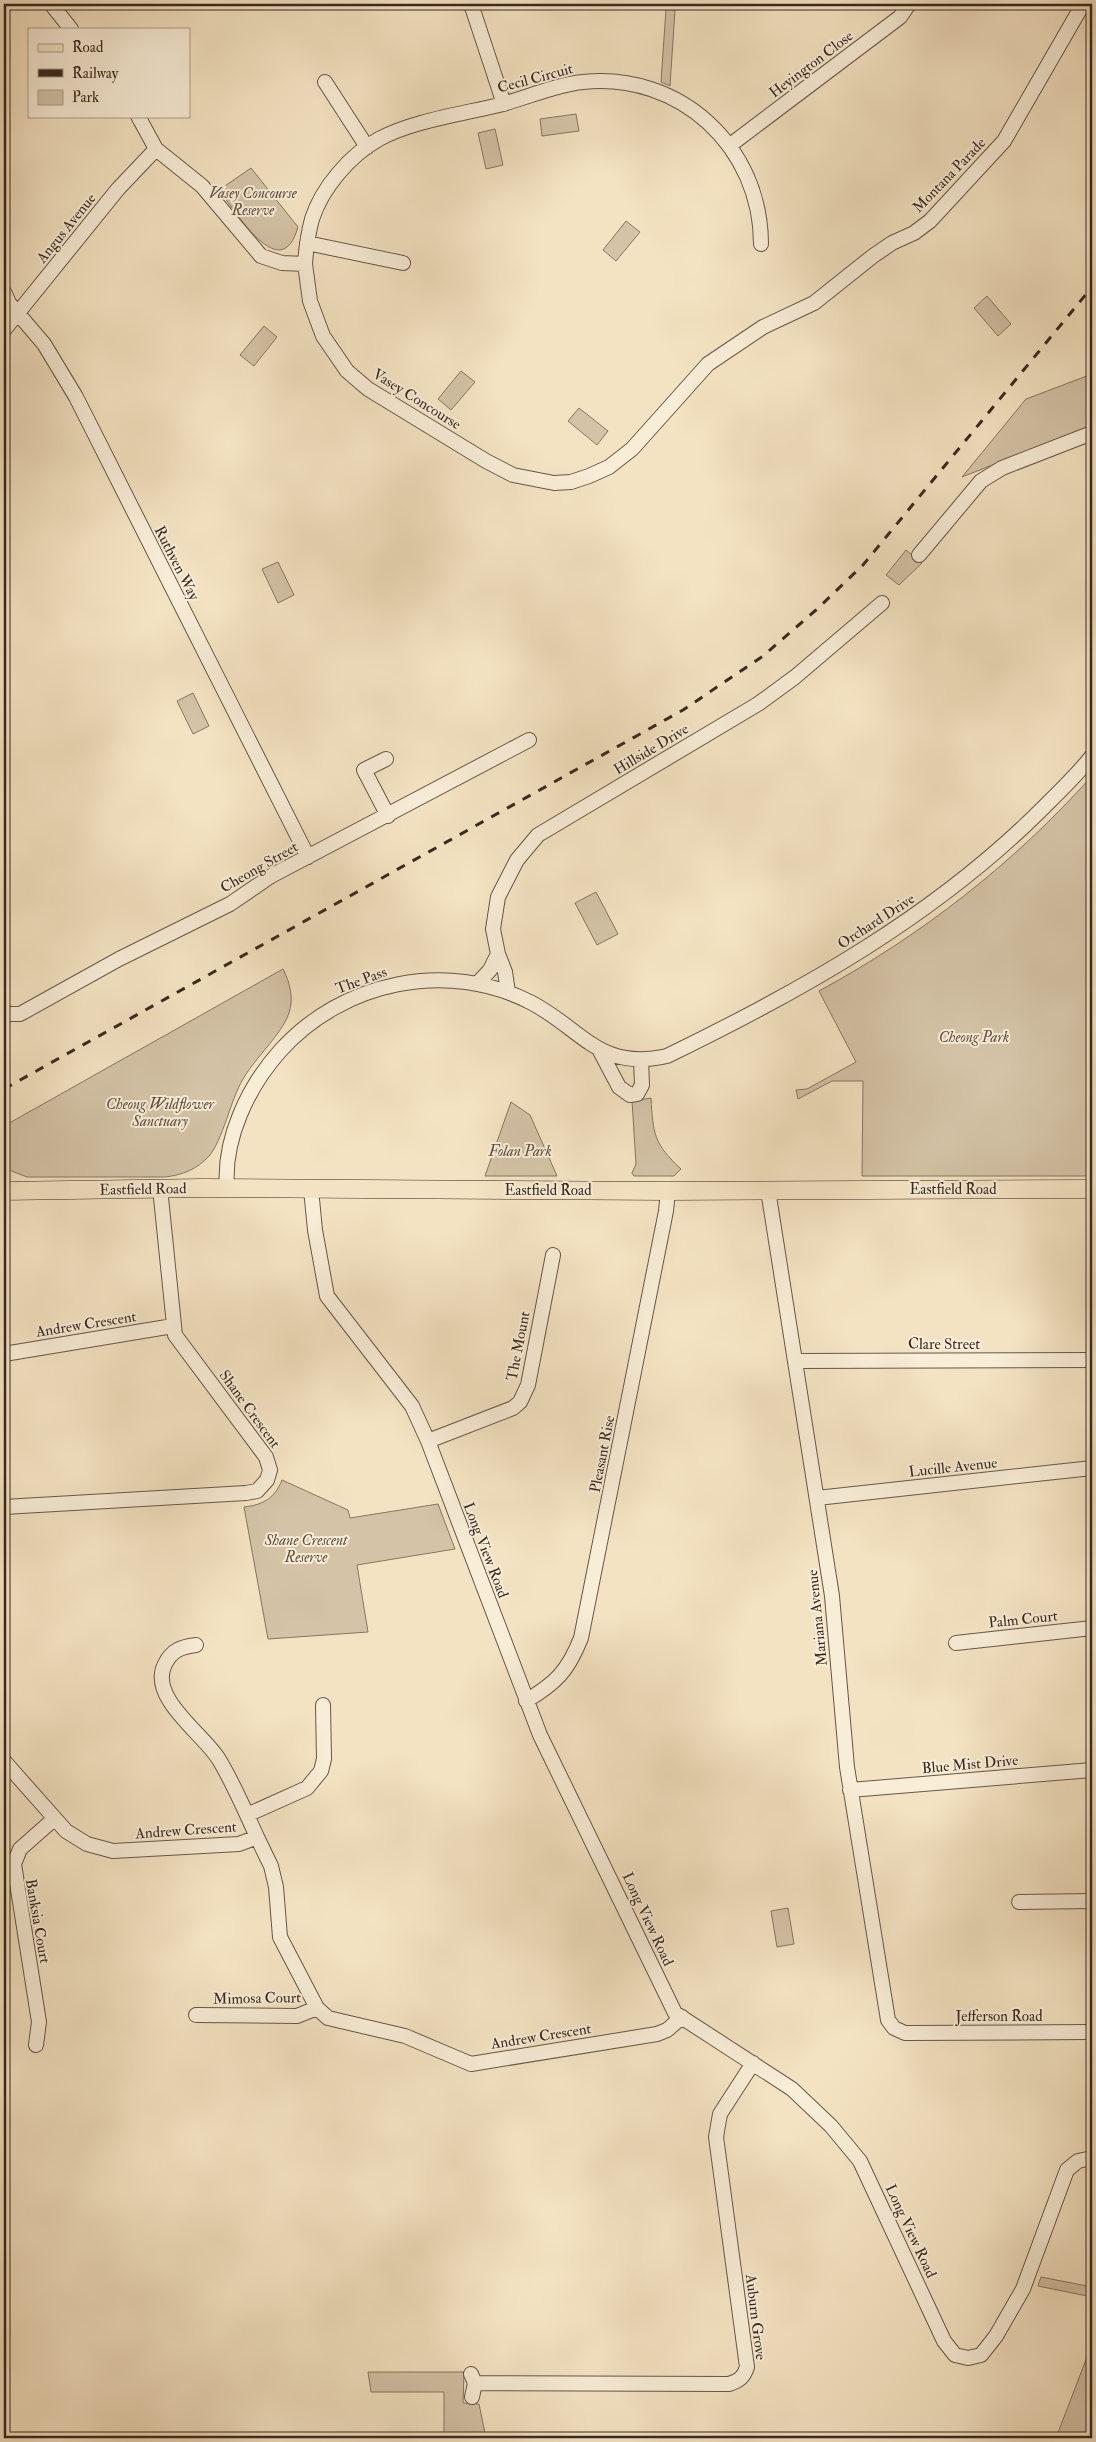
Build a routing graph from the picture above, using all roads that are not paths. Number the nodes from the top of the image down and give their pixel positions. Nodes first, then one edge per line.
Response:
1 (51, 4) edge
2 (471, 4) edge
3 (909, 4) edge
4 (1083, 4) edge
5 (70, 28) edge
6 (325, 82) dead end
7 (504, 104) junction
8 (139, 118) edge
9 (729, 146) junction
10 (367, 147) junction
11 (156, 149) junction
12 (307, 243) junction
13 (761, 244) dead end
14 (403, 263) dead end
15 (305, 264) junction
16 (4, 292) edge
17 (18, 312) junction
18 (4, 330) edge
19 (708, 364) joint
20 (1092, 433) edge
21 (919, 555) dead end
22 (882, 603) dead end
23 (528, 740) dead end
24 (1092, 756) edge
25 (386, 759) dead end
26 (388, 816) junction
27 (308, 857) junction
28 (498, 954) junction
29 (477, 984) junction
30 (508, 992) junction
31 (4, 1014) edge
32 (600, 1051) junction
33 (641, 1060) junction
34 (160, 1188) junction
35 (227, 1188) junction
36 (311, 1189) junction
37 (1092, 1189) edge
38 (768, 1190) junction
39 (4, 1191) edge
40 (668, 1191) junction
41 (553, 1255) dead end
42 (173, 1326) junction
43 (4, 1354) edge
44 (1092, 1360) edge
45 (796, 1361) junction
46 (428, 1440) junction
47 (1092, 1468) edge
48 (817, 1498) junction
49 (4, 1507) edge
50 (1092, 1628) edge
51 (956, 1643) dead end
52 (196, 1645) dead end
53 (526, 1701) junction
54 (323, 1704) dead end
55 (4, 1761) edge
56 (1092, 1770) edge
57 (850, 1790) junction
58 (247, 1815) junction
59 (54, 1819) junction
60 (257, 1837) junction
61 (1092, 1901) edge
62 (1019, 1902) dead end
63 (317, 2008) junction
64 (196, 2015) dead end
65 (682, 2018) junction
66 (1092, 2032) edge
67 (905, 2033) joint
68 (36, 2045) dead end
69 (753, 2063) junction
70 (1092, 2158) edge
71 (472, 2397) dead end

1 - 5 street
2 - 7 street
3 - 9 street, Heyington Close
4 - 19 street, Montana Parade
6 - 10 street
7 - 9 street, Cecil Circuit
7 - 10 street, Cecil Circuit
8 - 11 street
9 - 13 street, Cecil Circuit
10 - 12 street, Cecil Circuit
11 - 15 street
11 - 17 street, Angus Avenue
12 - 14 street
12 - 15 street, Cecil Circuit
15 - 19 street, Vasey Concourse
16 - 17 street, Ruthven Way
17 - 18 street, Angus Avenue
17 - 27 street, Ruthven Way
20 - 21 street
22 - 28 street, Hillside Drive
23 - 26 street, Cheong Street
24 - 33 street, Orchard Drive
25 - 26 street
26 - 27 street, Cheong Street
27 - 31 street, Cheong Street
28 - 29 street
28 - 30 street, Hillside Drive
29 - 30 street, The Pass
29 - 35 street, The Pass
30 - 32 street, The Pass
32 - 33 street, The Pass
32 - 33 street, The Pass
34 - 35 main road, Eastfield Road
34 - 39 main road, Eastfield Road
34 - 42 street, Shane Crescent
35 - 36 main road, Eastfield Road
36 - 40 main road, Eastfield Road
36 - 46 street, Long View Road
37 - 38 main road, Eastfield Road
38 - 40 main road, Eastfield Road
38 - 45 street, Mariana Avenue
40 - 53 street, Pleasant Rise
41 - 46 street, The Mount
42 - 43 street, Andrew Crescent
42 - 49 street, Shane Crescent
44 - 45 street, Clare Street
45 - 48 street, Mariana Avenue
46 - 53 street, Long View Road
47 - 48 street, Lucille Avenue
48 - 57 street, Mariana Avenue
50 - 51 street, Palm Court
52 - 58 street
53 - 65 street, Long View Road
54 - 58 street
55 - 59 street, Andrew Crescent
56 - 57 street, Blue Mist Drive
57 - 67 street, Mariana Avenue
58 - 60 street
59 - 60 street, Andrew Crescent
59 - 68 street, Banksia Court
60 - 63 street, Andrew Crescent
61 - 62 street
63 - 64 street, Mimosa Court
63 - 65 street, Andrew Crescent
65 - 69 street, Long View Road
66 - 67 street, Jefferson Road
69 - 70 street, Long View Road
69 - 71 street, Auburn Grove

